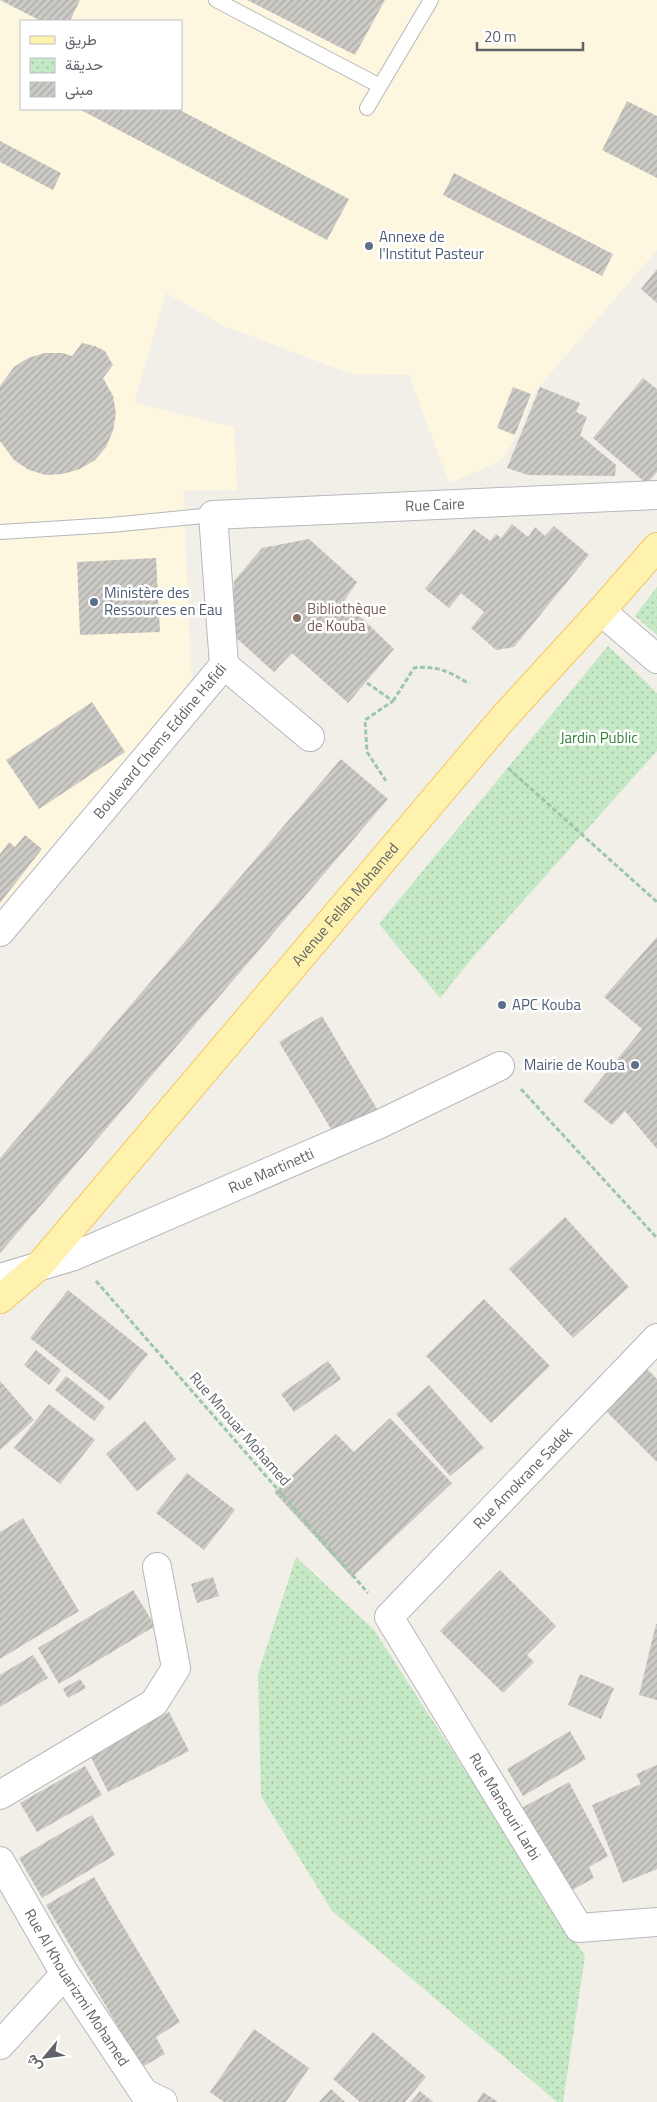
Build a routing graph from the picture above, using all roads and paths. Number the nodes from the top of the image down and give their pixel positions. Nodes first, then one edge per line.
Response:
1 (216, 0) edge
2 (431, 0) edge
3 (380, 86) junction
4 (367, 108) dead end
5 (657, 495) edge
6 (213, 515) junction
7 (0, 532) edge
8 (657, 547) edge
9 (601, 611) junction
10 (657, 659) edge
11 (224, 665) junction
12 (367, 683) dead end
13 (469, 684) dead end
14 (393, 701) junction
15 (310, 737) dead end
16 (508, 768) dead end
17 (386, 781) dead end
18 (657, 902) edge
19 (0, 932) edge
20 (500, 1066) joint
21 (657, 1238) edge
22 (74, 1256) junction
23 (40, 1265) junction
24 (0, 1278) edge
25 (0, 1299) edge
26 (657, 1338) edge
27 (157, 1567) dead end
28 (389, 1617) junction
29 (0, 1795) edge
30 (0, 1861) edge
31 (657, 1922) edge
32 (65, 1974) junction
33 (0, 2045) edge
34 (163, 2102) edge

1 - 3 lane
2 - 3 lane
3 - 4 lane
5 - 6 street, Rue Caire
6 - 7 lane
6 - 11 street, Boulevard Chems Eddine Hafidi
8 - 9 main road, Avenue Fellah Mohamed
9 - 10 street
9 - 23 main road, Avenue Fellah Mohamed
11 - 15 street
11 - 19 street, Boulevard Chems Eddine Hafidi
12 - 14 path
13 - 14 path
14 - 17 path
16 - 18 path
20 - 21 path
20 - 22 street, Rue Martinetti
22 - 23 street, Rue Martinetti
22 - 28 path, Rue Mnouar Mohamed
23 - 24 street, Rue Martinetti
23 - 25 main road, Avenue Fellah Mohamed
26 - 28 street, Rue Amokrane Sadek
27 - 29 street
28 - 31 street, Rue Mansouri Larbi
30 - 32 street, Rue Al Khouarizmi Mohamed
32 - 33 street
32 - 34 street, Rue Al Khouarizmi Mohamed

